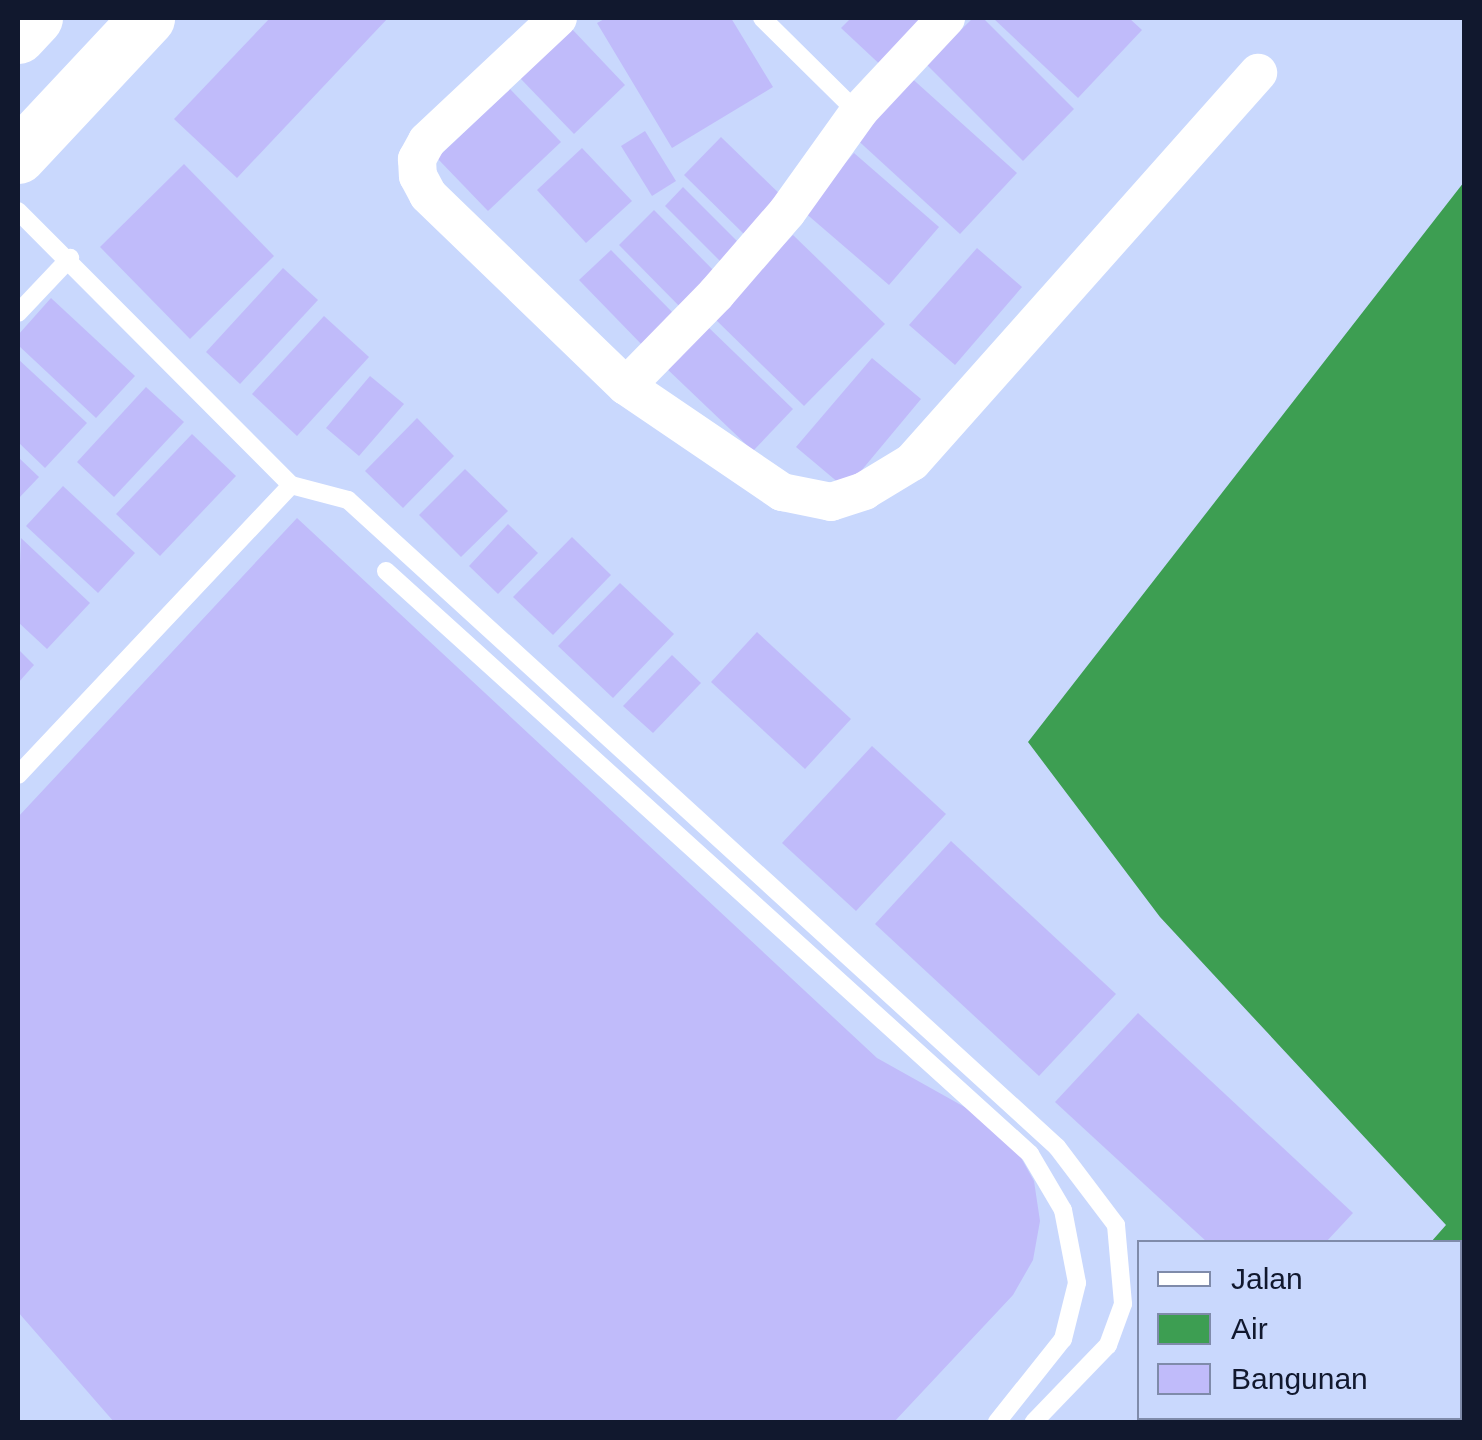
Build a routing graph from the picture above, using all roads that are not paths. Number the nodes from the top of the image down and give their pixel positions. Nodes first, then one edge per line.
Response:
1 (34, 18) edge
2 (147, 18) edge
3 (558, 18) edge
4 (762, 18) edge
5 (946, 18) edge
6 (18, 36) edge
7 (1258, 72) dead end
8 (858, 113) junction
9 (18, 156) edge
10 (18, 211) edge
11 (70, 258) junction
12 (18, 313) edge
13 (626, 386) junction
14 (291, 485) junction
15 (386, 571) dead end
16 (18, 775) edge
17 (996, 1422) edge
18 (1034, 1422) edge

1 - 6 highway
2 - 9 highway
3 - 13 street
4 - 8 lane
5 - 8 street
7 - 13 street
8 - 13 street
10 - 11 lane
11 - 12 lane
11 - 14 lane
14 - 16 lane
14 - 18 lane
15 - 17 lane

